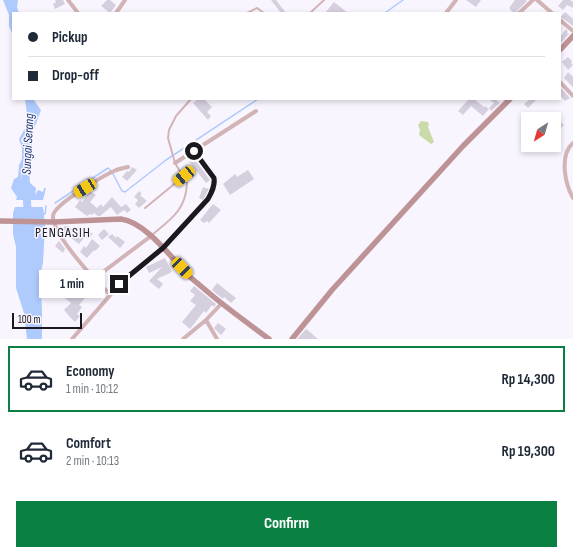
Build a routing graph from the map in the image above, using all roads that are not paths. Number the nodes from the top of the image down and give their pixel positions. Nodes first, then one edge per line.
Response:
1 (68, 0) edge
2 (125, 0) edge
3 (324, 0) edge
4 (456, 0) edge
5 (533, 0) edge
6 (536, 0) edge
7 (77, 12) edge
8 (117, 12) edge
9 (249, 12) edge
10 (263, 12) edge
11 (311, 12) edge
12 (447, 12) edge
13 (521, 12) edge
14 (551, 12) edge
15 (561, 21) edge
16 (573, 31) edge
17 (573, 36) edge
18 (561, 49) edge
19 (561, 83) edge
20 (573, 96) edge
21 (190, 100) edge
22 (508, 100) edge
23 (256, 111) dead end
24 (573, 143) edge
25 (194, 151) junction
26 (175, 163) junction
27 (128, 167) dead end
28 (184, 176) junction
29 (573, 198) edge
30 (145, 208) dead end
31 (0, 221) edge
32 (52, 222) junction
33 (151, 236) junction
34 (163, 248) junction
35 (95, 278) junction
36 (110, 294) junction
37 (222, 303) junction
38 (206, 320) junction
39 (262, 337) edge
40 (72, 339) edge
41 (183, 339) edge
42 (217, 339) edge
43 (269, 339) edge
44 (292, 339) edge

1 - 7 street
2 - 8 street
3 - 11 lane
4 - 12 street
5 - 13 street
6 - 14 street
9 - 10 lane
15 - 16 street
17 - 18 street
19 - 20 street
21 - 26 lane
22 - 44 street
23 - 25 street
24 - 29 street
25 - 26 street
25 - 34 street
26 - 28 lane
27 - 32 street
28 - 30 lane
28 - 33 lane
31 - 32 street
32 - 33 street
32 - 35 street
33 - 34 street
33 - 35 street
34 - 36 street
34 - 37 street
35 - 36 street
36 - 40 street
37 - 38 street
37 - 39 street
38 - 41 street
38 - 42 street
39 - 43 street

